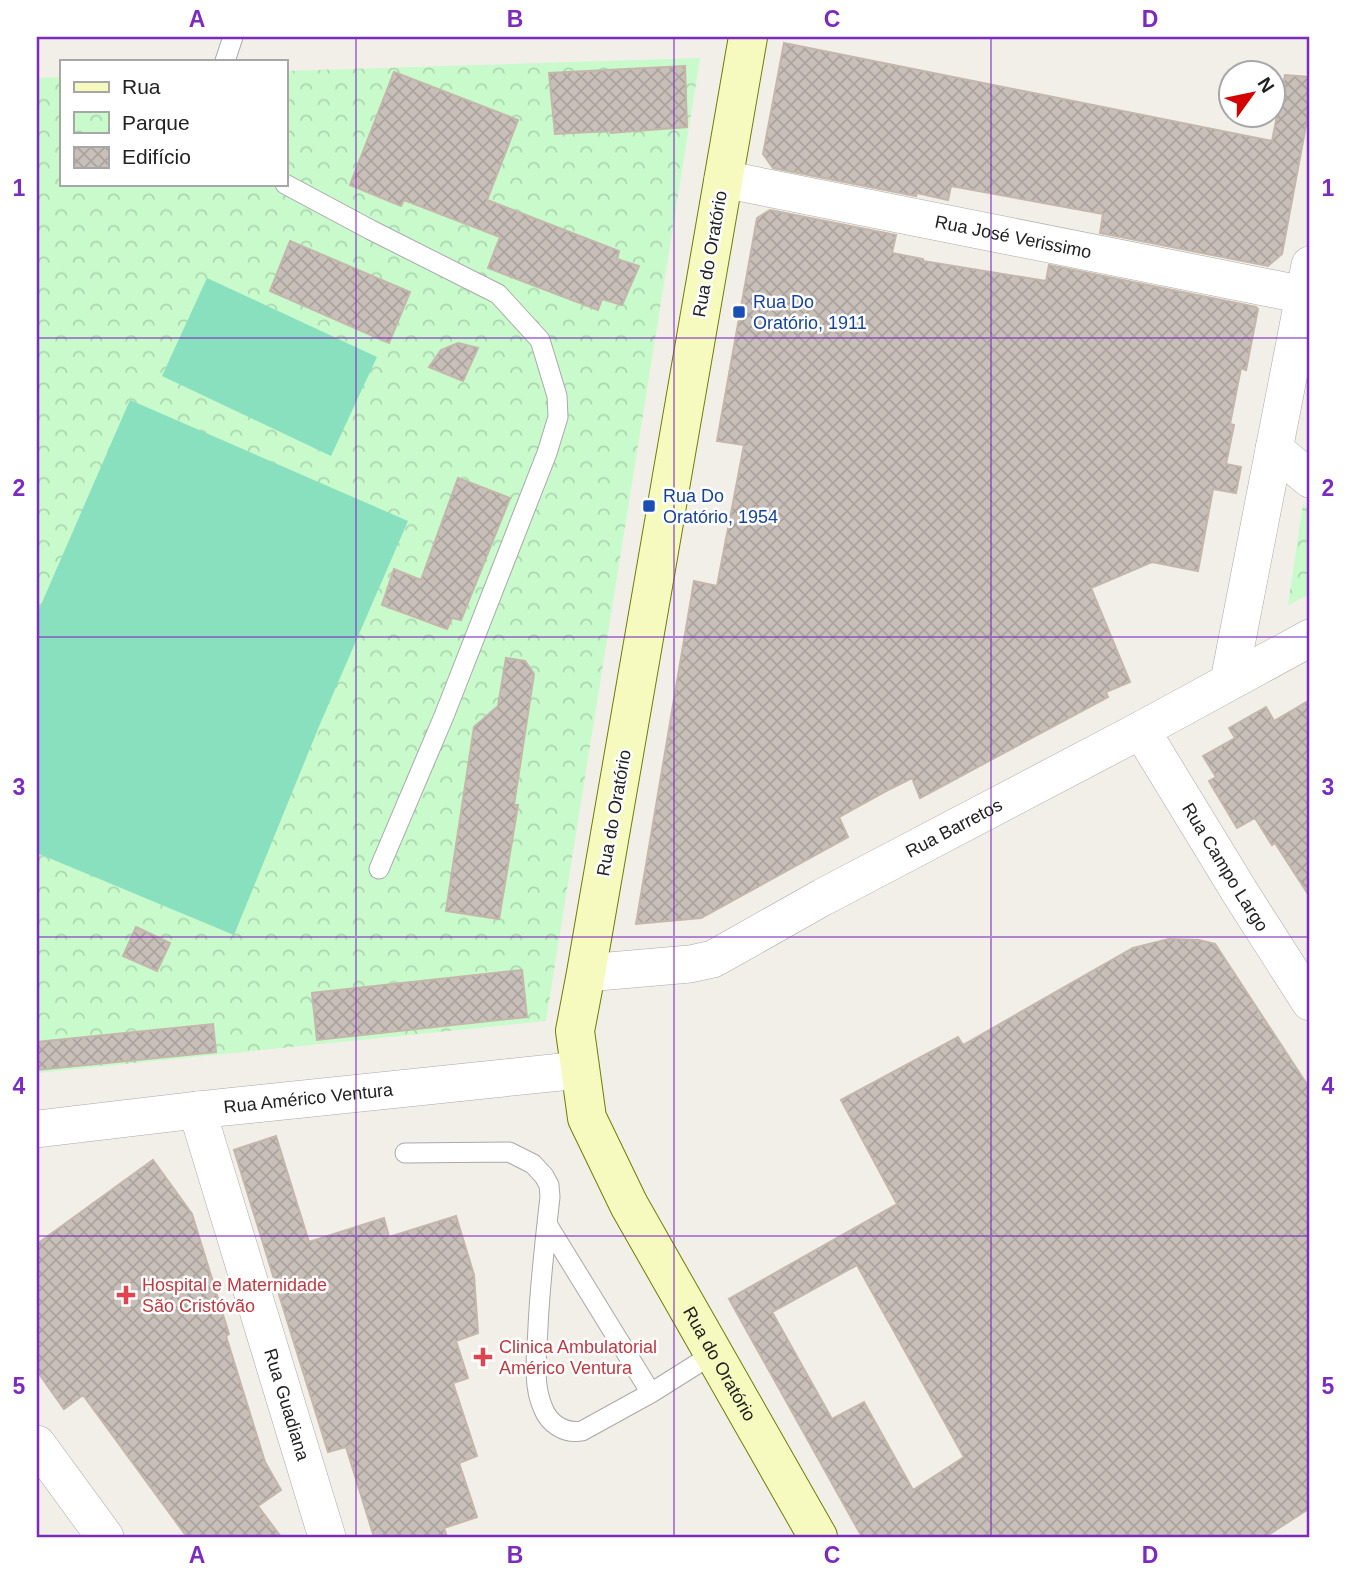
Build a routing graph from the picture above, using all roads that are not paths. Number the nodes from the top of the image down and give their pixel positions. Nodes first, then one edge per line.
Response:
1 (233, 37) edge
2 (748, 37) edge
3 (225, 60) edge
4 (723, 179) junction
5 (287, 185) edge
6 (1307, 280) edge
7 (1274, 450) junction
8 (1310, 479) edge
9 (1310, 638) edge
10 (1229, 681) junction
11 (1141, 730) junction
12 (379, 869) dead end
13 (586, 973) junction
14 (1310, 1002) edge
15 (580, 1070) junction
16 (197, 1110) junction
17 (37, 1129) edge
18 (405, 1153) dead end
19 (547, 1224) junction
20 (713, 1354) junction
21 (651, 1393) junction
22 (37, 1444) edge
23 (105, 1537) edge
24 (327, 1537) edge
25 (818, 1537) edge

1 - 3 lane
2 - 4 street, Rua do Oratório
4 - 6 street, Rua José Verissimo
4 - 13 street, Rua do Oratório
5 - 12 lane
6 - 7 street
7 - 8 street
7 - 10 street
9 - 10 street, Rua Barretos
10 - 11 street, Rua Barretos
11 - 13 street, Rua Barretos
11 - 14 street, Rua Campo Largo
13 - 15 street, Rua do Oratório
15 - 16 street, Rua Américo Ventura
15 - 20 street, Rua do Oratório
16 - 17 street, Rua Américo Ventura
16 - 24 street, Rua Guadiana
18 - 19 lane
19 - 21 lane
19 - 21 lane
20 - 21 lane
20 - 25 street, Rua do Oratório
22 - 23 street

